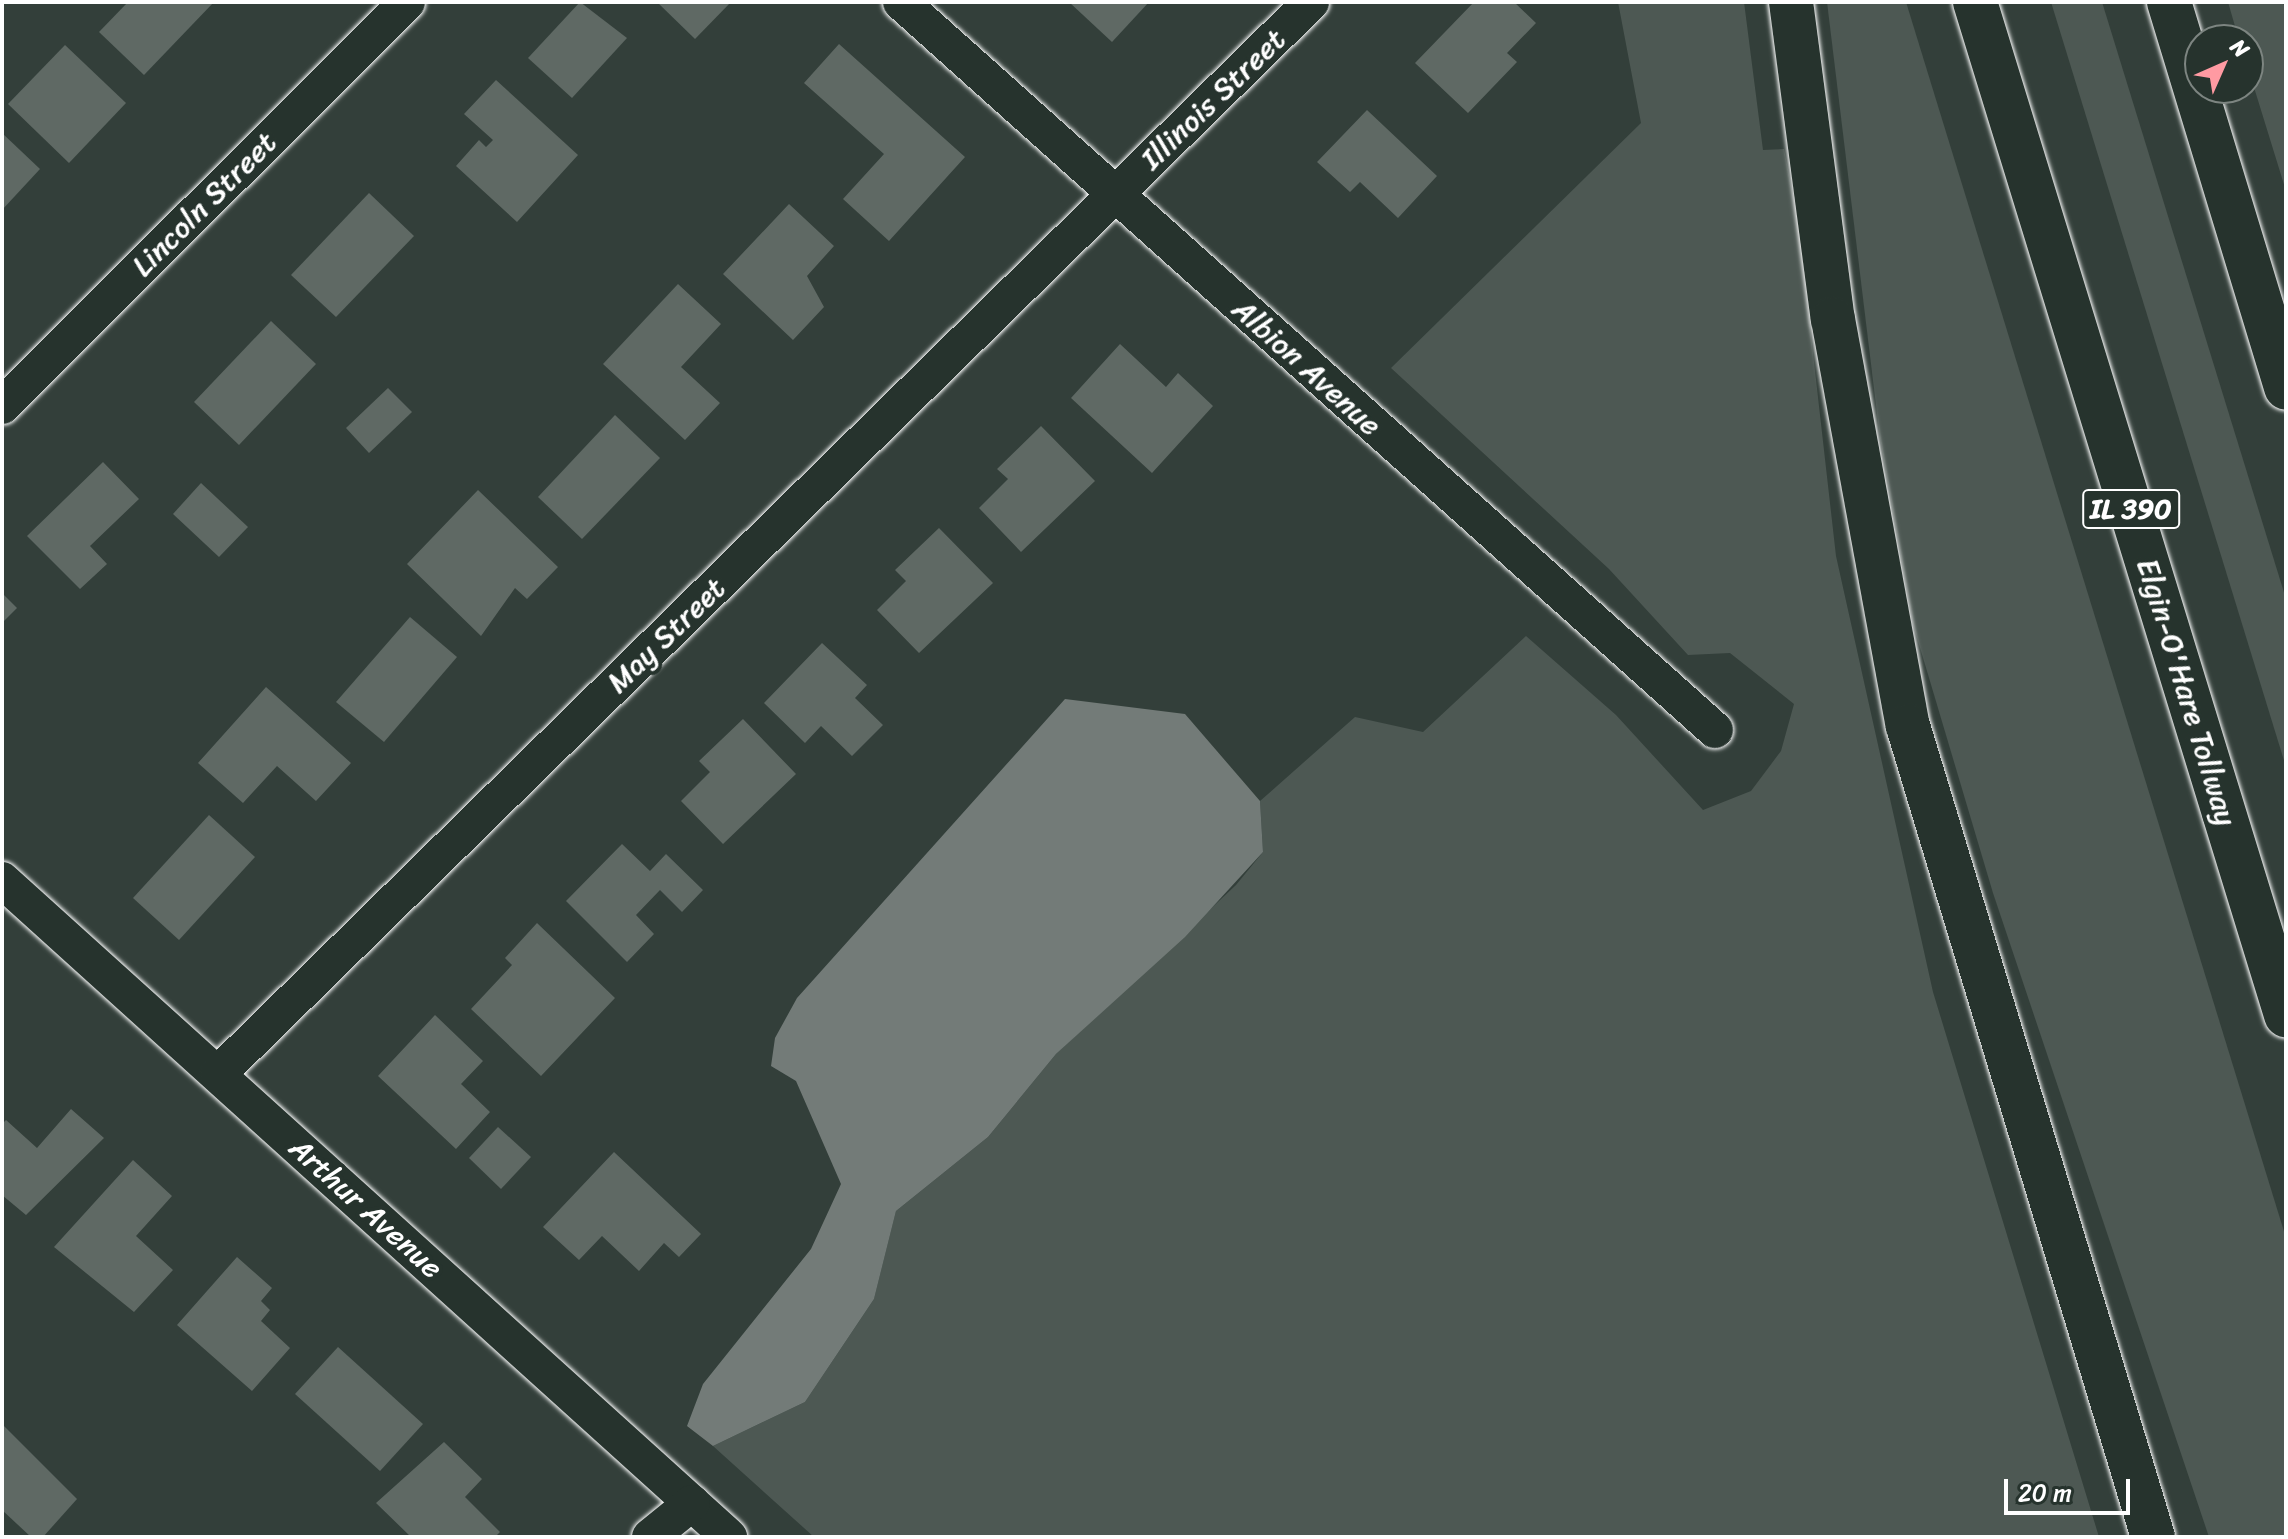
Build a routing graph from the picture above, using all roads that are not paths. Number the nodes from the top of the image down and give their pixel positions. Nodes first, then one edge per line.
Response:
1 (407, 2) edge
2 (901, 2) edge
3 (1311, 2) edge
4 (1791, 2) edge
5 (1975, 2) edge
6 (2169, 2) edge
7 (1114, 195) junction
8 (2286, 388) edge
9 (2, 406) edge
10 (1715, 730) dead end
11 (2, 880) edge
12 (2286, 1015) edge
13 (218, 1074) junction
14 (692, 1503) junction
15 (650, 1537) edge
16 (729, 1537) edge
17 (2153, 1537) edge

1 - 9 street, Lincoln Street
2 - 7 street, Albion Avenue
3 - 7 street, Illinois Street
4 - 17 highway
5 - 12 highway, Elgin-O'Hare Tollway / IL 390
6 - 8 highway
7 - 10 street, Albion Avenue
7 - 13 street, May Street
11 - 13 street, Arthur Avenue
13 - 14 street, Arthur Avenue
14 - 15 street
14 - 16 street, Arthur Avenue

